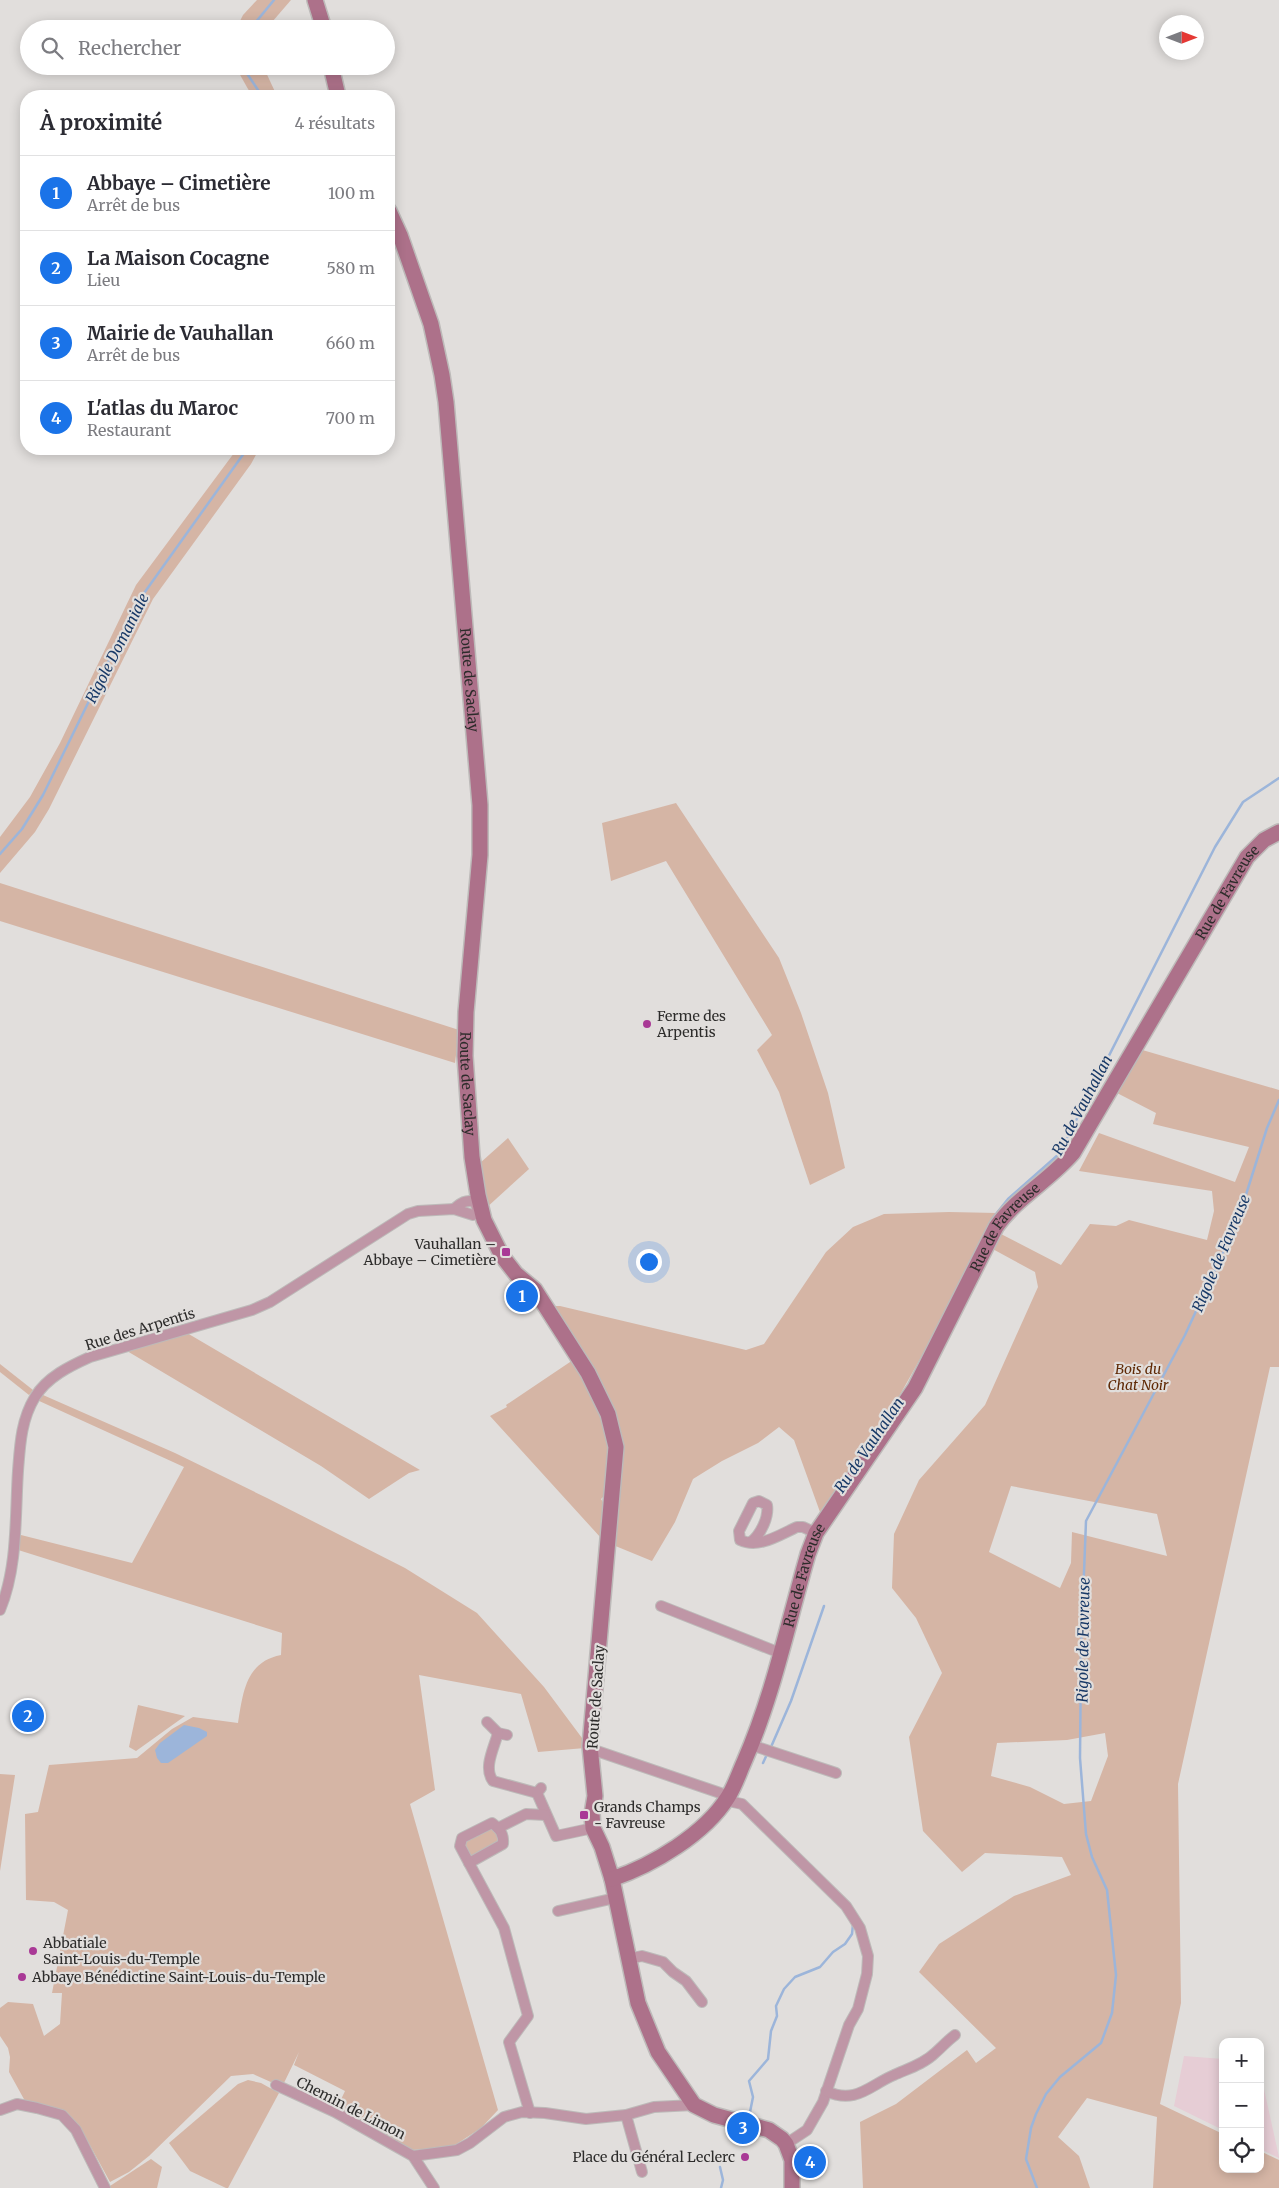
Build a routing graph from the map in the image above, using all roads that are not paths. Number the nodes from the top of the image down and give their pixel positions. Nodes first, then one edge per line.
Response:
1 (316, 0) edge
2 (322, 20) edge
3 (333, 75) edge
4 (337, 90) edge
5 (395, 224) edge
6 (1279, 832) edge
7 (472, 1157) junction
8 (454, 1208) junction
9 (471, 1208) junction
10 (491, 1236) junction
11 (544, 1305) junction
12 (816, 1533) junction
13 (751, 1542) dead end
14 (662, 1606) dead end
15 (0, 1610) edge
16 (780, 1653) junction
17 (487, 1722) dead end
18 (591, 1749) junction
19 (764, 1749) junction
20 (836, 1773) dead end
21 (729, 1796) junction
22 (545, 1815) junction
23 (498, 1828) junction
24 (593, 1828) junction
25 (469, 1863) junction
26 (612, 1879) junction
27 (615, 1898) junction
28 (558, 1911) dead end
29 (628, 1959) junction
30 (702, 2002) dead end
31 (955, 2035) dead end
32 (276, 2085) dead end
33 (826, 2091) junction
34 (694, 2105) junction
35 (0, 2110) edge
36 (530, 2113) junction
37 (626, 2115) junction
38 (786, 2144) junction
39 (413, 2156) junction
40 (642, 2172) dead end
41 (105, 2187) edge
42 (434, 2188) edge
43 (792, 2188) edge

1 - 2 main road
3 - 4 main road
5 - 7 main road, Route de Saclay
6 - 12 main road, Rue de Favreuse
7 - 9 main road, Route de Saclay
7 - 10 main road, Route de Saclay
8 - 9 street, Rue des Arpentis
8 - 9 street, Rue des Arpentis
8 - 15 street, Rue des Arpentis
9 - 10 street, Route de Saclay
9 - 11 main road, Route de Saclay
10 - 11 main road, Route de Saclay
11 - 18 main road, Route de Saclay
12 - 13 street
12 - 16 main road, Rue de Favreuse
14 - 16 street
16 - 19 main road, Rue de Favreuse
17 - 22 street
18 - 21 street
18 - 24 main road, Route de Saclay
19 - 20 street
19 - 21 main road, Rue de Favreuse
21 - 26 main road, Rue de Favreuse
21 - 33 street
22 - 23 street
22 - 24 street
23 - 25 street
23 - 25 street
24 - 26 main road, Route de Saclay
25 - 36 street
26 - 27 main road, Route de Saclay
27 - 28 street
27 - 29 main road, Route de Saclay
29 - 30 street
29 - 34 main road, Route de Saclay
31 - 33 street
32 - 39 street, Chemin de Limon
33 - 38 street
34 - 37 street
34 - 38 main road, Route de Saclay
35 - 41 street
36 - 37 street
36 - 39 street
37 - 40 street
38 - 43 main road
39 - 42 street

